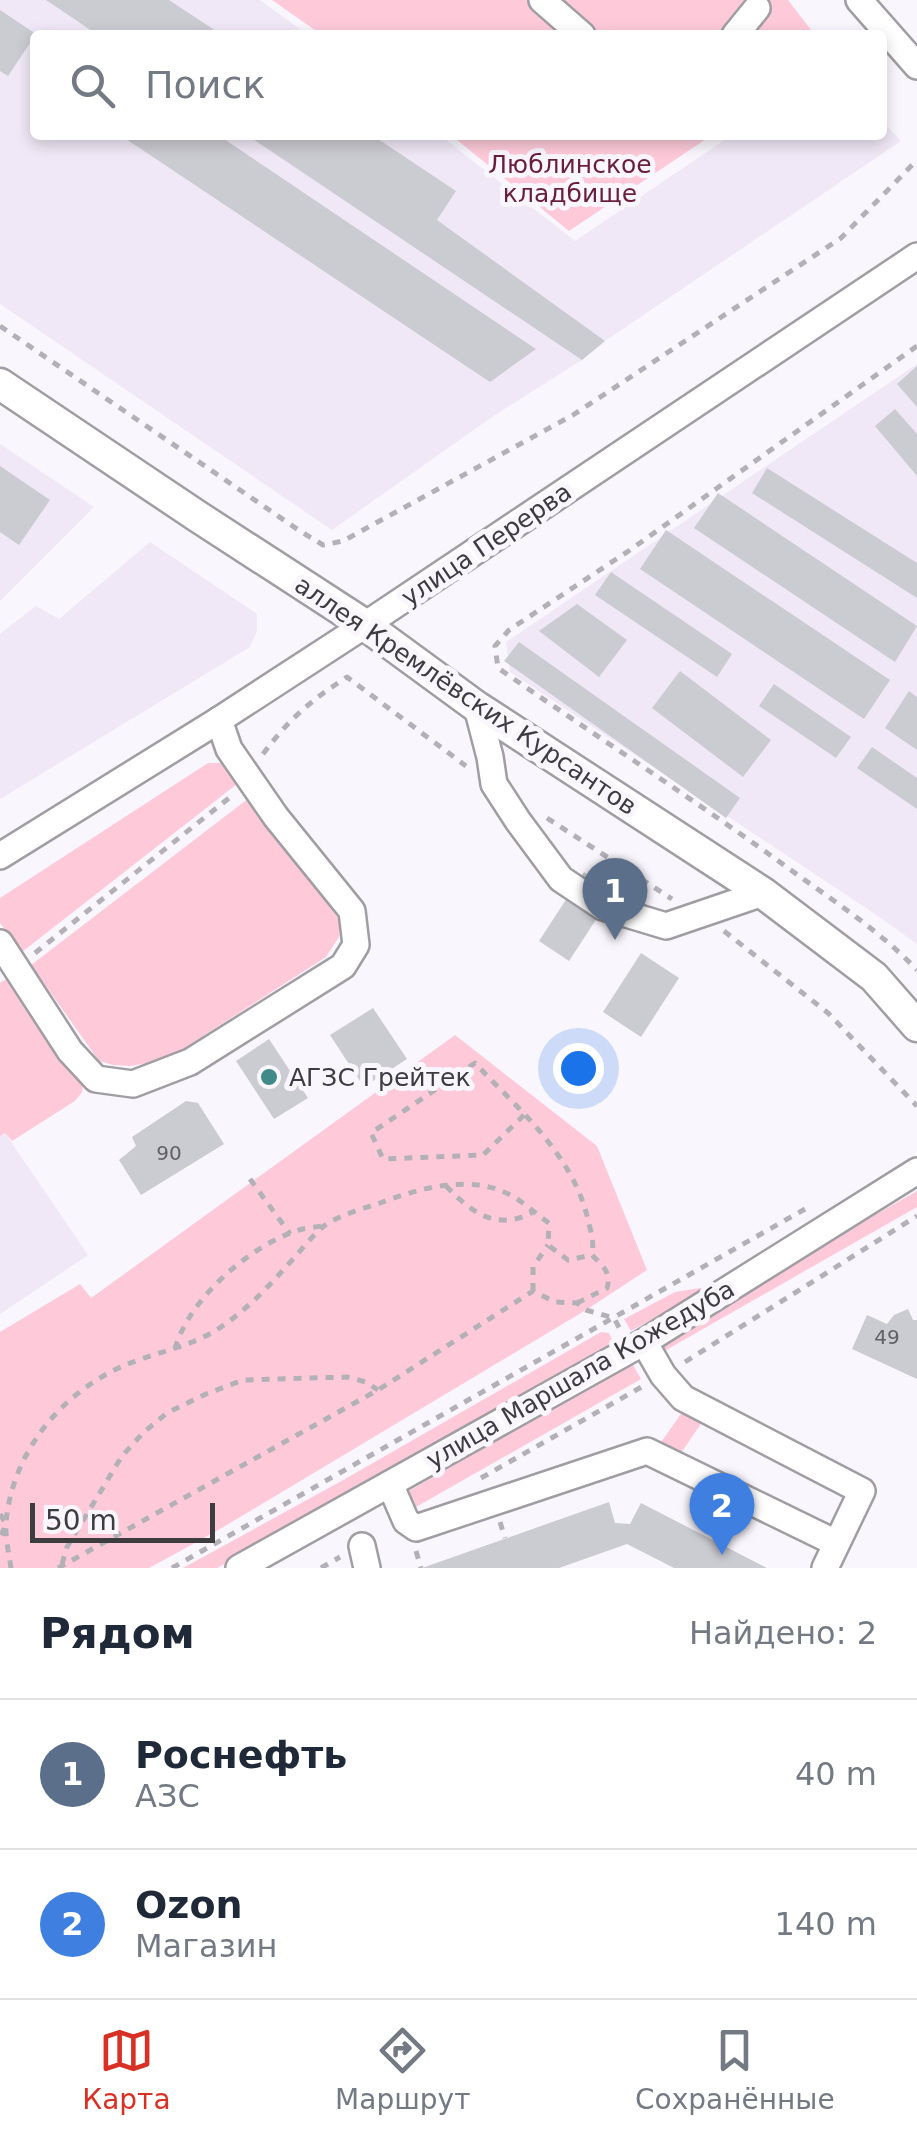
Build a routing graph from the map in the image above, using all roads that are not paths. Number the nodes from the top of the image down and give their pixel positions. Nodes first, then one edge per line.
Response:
1 (542, 0) edge
2 (859, 0) edge
3 (757, 8) dead end
4 (576, 30) edge
5 (739, 30) edge
6 (885, 30) edge
7 (887, 32) edge
8 (917, 66) edge
9 (917, 256) edge
10 (0, 384) edge
11 (365, 625) junction
12 (477, 707) junction
13 (219, 720) junction
14 (0, 856) edge
15 (763, 893) junction
16 (0, 943) edge
17 (917, 1026) edge
18 (917, 1171) edge
19 (634, 1338) junction
20 (390, 1484) junction
21 (836, 1543) junction
22 (238, 1568) edge
23 (825, 1568) edge

1 - 4 street
2 - 6 street
3 - 5 street
7 - 8 street
9 - 11 street, улица Перерва
10 - 11 main road, аллея Кремлёвских Курсантов
11 - 12 main road, аллея Кремлёвских Курсантов
11 - 13 street, улица Перерва
12 - 15 main road, аллея Кремлёвских Курсантов
12 - 15 street
13 - 14 street, улица Перерва
13 - 16 street
15 - 17 main road, аллея Кремлёвских Курсантов
18 - 19 street, улица Маршала Кожедуба
19 - 20 street, улица Маршала Кожедуба
19 - 21 street
20 - 21 street
20 - 22 street, улица Маршала Кожедуба
21 - 23 street

